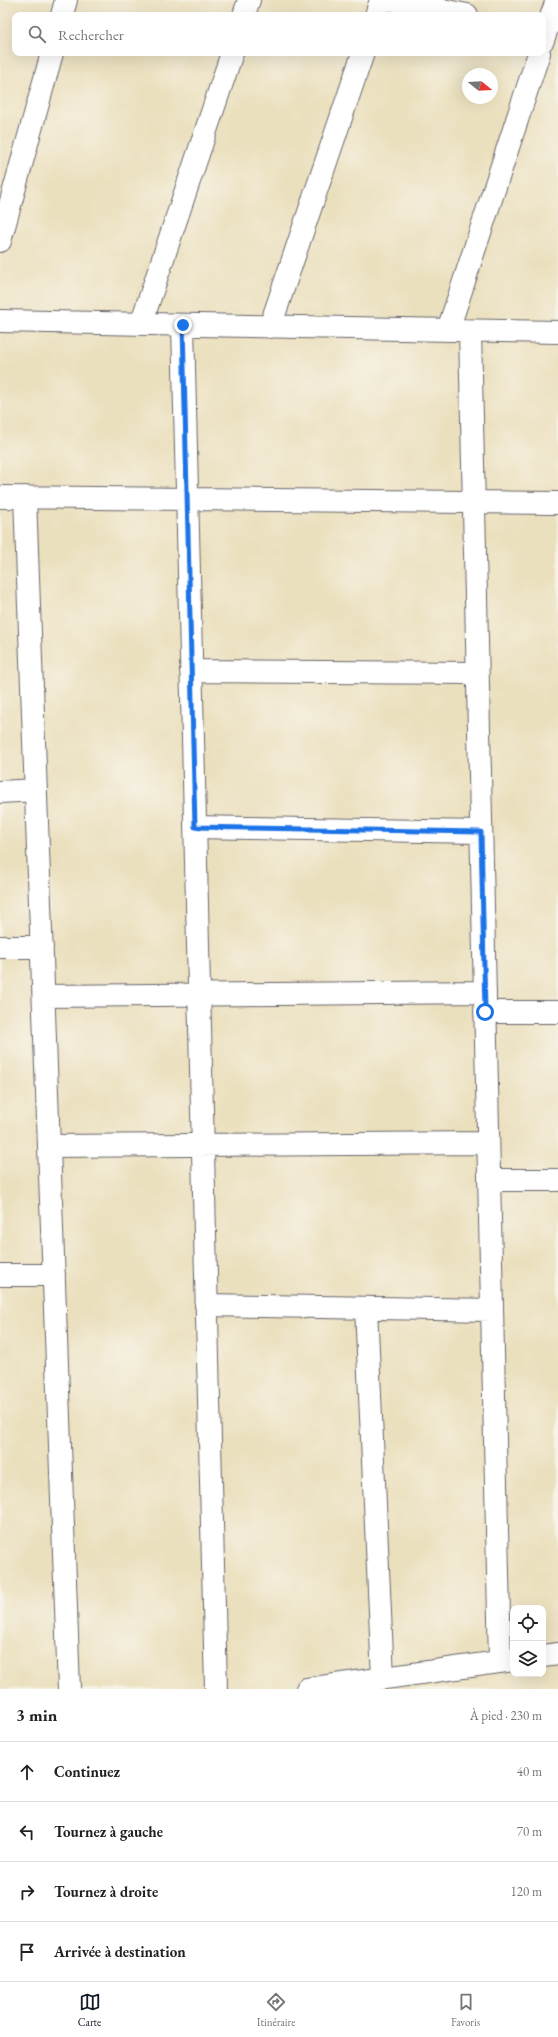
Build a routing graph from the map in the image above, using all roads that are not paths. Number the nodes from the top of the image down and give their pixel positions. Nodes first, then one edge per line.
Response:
1 (66, 0) edge
2 (249, 0) edge
3 (381, 0) edge
4 (391, 0) edge
5 (556, 0) edge
6 (63, 12) edge
7 (245, 12) edge
8 (377, 12) edge
9 (451, 12) edge
10 (546, 28) edge
11 (51, 56) edge
12 (231, 56) edge
13 (362, 56) edge
14 (538, 56) edge
15 (0, 241) edge
16 (0, 321) edge
17 (141, 324) junction
18 (183, 325) junction
19 (270, 327) junction
20 (448, 330) junction
21 (470, 330) junction
22 (558, 332) edge
23 (0, 497) edge
24 (25, 498) junction
25 (187, 499) junction
26 (474, 502) junction
27 (558, 503) edge
28 (191, 671) junction
29 (477, 673) junction
30 (36, 790) junction
31 (0, 792) edge
32 (195, 827) junction
33 (481, 832) junction
34 (0, 947) edge
35 (42, 947) junction
36 (199, 995) junction
37 (44, 996) junction
38 (485, 1002) junction
39 (558, 1012) edge
40 (488, 1143) junction
41 (202, 1145) junction
42 (49, 1146) junction
43 (489, 1180) junction
44 (558, 1180) edge
45 (0, 1275) edge
46 (54, 1275) junction
47 (206, 1305) junction
48 (366, 1308) junction
49 (492, 1310) junction
50 (558, 1654) edge
51 (546, 1656) edge
52 (506, 1661) edge
53 (383, 1678) junction
54 (69, 1689) edge
55 (216, 1689) edge
56 (307, 1689) edge

1 - 6 street
2 - 7 street
3 - 8 street
4 - 9 street
5 - 10 street
11 - 15 street
12 - 17 street
13 - 19 street
14 - 20 street
16 - 17 street
17 - 18 street
18 - 19 street
18 - 25 street
19 - 20 street
20 - 21 street
21 - 22 street
21 - 26 street
23 - 24 street
24 - 25 street
24 - 30 street
25 - 26 street
25 - 28 street
26 - 27 street
26 - 29 street
28 - 29 street
28 - 32 street
29 - 33 street
30 - 31 street
30 - 35 street
32 - 33 street
32 - 36 street
33 - 38 street
34 - 35 street
35 - 37 street
36 - 37 street
36 - 38 street
36 - 41 street
37 - 42 street
38 - 39 street
38 - 40 street
40 - 41 street
40 - 43 street
41 - 42 street
41 - 47 street
42 - 46 street
43 - 44 street
43 - 49 street
45 - 46 street
46 - 54 street
47 - 48 street
47 - 55 street
48 - 49 street
48 - 53 street
49 - 52 street
50 - 51 street
52 - 53 street
53 - 56 street

